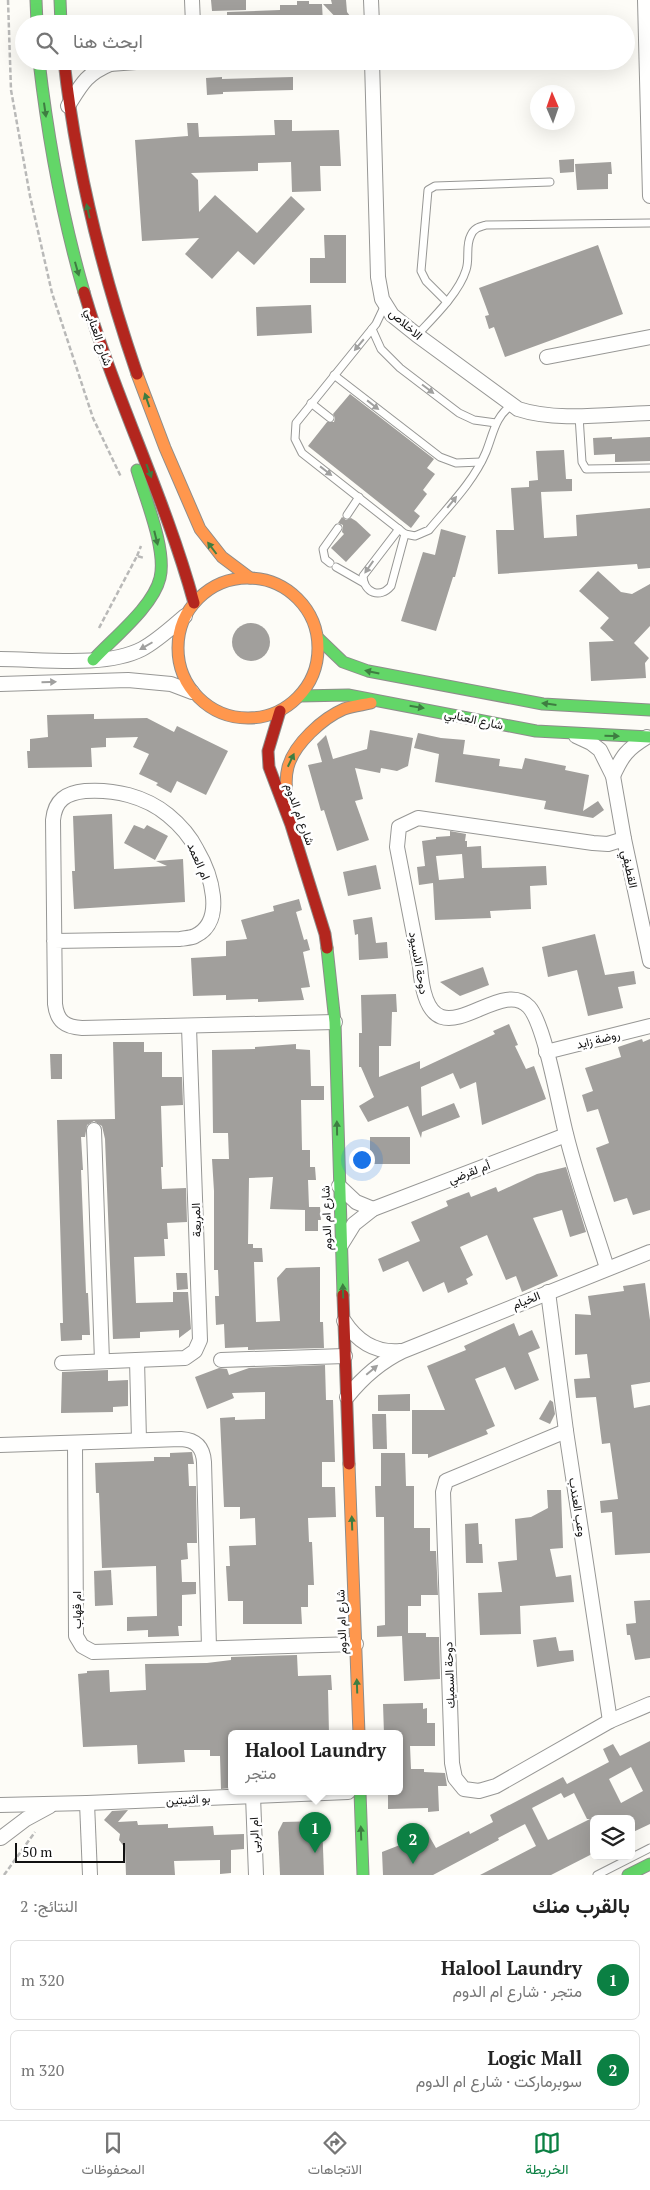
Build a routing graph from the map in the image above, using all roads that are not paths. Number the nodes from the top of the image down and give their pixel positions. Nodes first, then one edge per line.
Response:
1 (36, 0) edge
2 (60, 0) edge
3 (192, 0) edge
4 (371, 0) edge
5 (645, 0) edge
6 (37, 15) edge
7 (61, 15) edge
8 (193, 15) edge
9 (372, 15) edge
10 (40, 70) edge
11 (65, 70) edge
12 (96, 70) edge
13 (372, 70) edge
14 (68, 106) junction
15 (550, 182) dead end
16 (650, 196) edge
17 (650, 223) edge
18 (447, 302) junction
19 (386, 305) junction
20 (372, 330) junction
21 (417, 335) junction
22 (650, 337) edge
23 (547, 357) dead end
24 (334, 375) junction
25 (311, 403) junction
26 (512, 405) junction
27 (650, 413) edge
28 (579, 415) junction
29 (330, 418) dead end
30 (130, 422) junction
31 (496, 423) junction
32 (481, 462) junction
33 (650, 468) edge
34 (360, 497) junction
35 (383, 506) dead end
36 (378, 512) junction
37 (347, 515) dead end
38 (338, 528) dead end
39 (399, 529) junction
40 (406, 534) junction
41 (250, 578) junction
42 (364, 583) junction
43 (194, 603) junction
44 (185, 616) junction
45 (318, 638) junction
46 (0, 659) edge
47 (93, 660) junction
48 (0, 684) edge
49 (192, 692) junction
50 (300, 696) junction
51 (382, 702) junction
52 (650, 710) edge
53 (280, 711) junction
54 (570, 734) junction
55 (648, 737) edge
56 (613, 776) junction
57 (291, 825) junction
58 (624, 839) junction
59 (54, 941) junction
60 (650, 961) edge
61 (335, 1022) junction
62 (189, 1026) junction
63 (650, 1026) edge
64 (546, 1052) junction
65 (94, 1130) dead end
66 (566, 1135) junction
67 (339, 1186) junction
68 (373, 1209) junction
69 (341, 1245) junction
70 (650, 1252) edge
71 (607, 1268) junction
72 (548, 1292) junction
73 (344, 1321) junction
74 (404, 1351) junction
75 (346, 1356) junction
76 (137, 1360) junction
77 (221, 1360) dead end
78 (102, 1361) junction
79 (62, 1363) dead end
80 (347, 1397) junction
81 (566, 1431) junction
82 (139, 1440) junction
83 (75, 1443) junction
84 (0, 1444) edge
85 (356, 1644) junction
86 (209, 1647) junction
87 (650, 1704) edge
88 (610, 1721) junction
89 (358, 1730) edge
90 (277, 1795) edge
91 (360, 1795) edge
92 (253, 1796) junction
93 (87, 1803) junction
94 (53, 1804) junction
95 (0, 1805) edge
96 (0, 1836) edge
97 (650, 1848) edge
98 (650, 1864) edge
99 (633, 1874) edge
100 (90, 1875) edge
101 (256, 1875) edge
102 (363, 1875) edge
103 (597, 1875) edge

1 - 6 street
2 - 7 street
3 - 8 street
4 - 9 street
5 - 16 street
10 -> 30 street, شارع العنابي
11 - 14 street, شارع العنابي
12 - 14 street
13 - 19 street, الاخلاص
41 -> 14 street, شارع العنابي
15 - 18 lane
17 - 18 lane
18 - 21 lane
19 - 20 lane
19 - 21 street, الاخلاص
20 -> 24 lane
20 -> 31 lane
21 - 26 street, الاخلاص
22 - 23 street
24 - 25 lane
24 -> 32 lane
25 - 29 lane
25 -> 34 lane
26 - 28 street, الاخلاص
26 - 31 lane
27 - 28 street, الاخلاص
28 - 33 lane
30 -> 43 street, شارع العنابي
30 -> 47 street
31 - 32 lane
40 -> 32 lane
34 - 36 lane
34 - 37 lane
35 - 36 lane
36 - 39 lane
38 - 42 lane
39 - 40 lane
39 -> 42 lane
40 - 42 lane
41 - 43 street
41 - 45 street
43 - 44 street
44 -> 47 street
44 - 49 street
45 - 50 street
52 -> 45 street
46 - 47 street
48 -> 49 street
49 - 53 street
50 - 51 street, شارع العنابي
50 - 53 street
51 -> 54 street, شارع العنابي
57 -> 51 street
53 - 57 street, شارع ام الدوم
54 -> 55 street, شارع العنابي
54 - 56 street, القطيفي
55 - 56 street
56 - 58 street, القطيفي
57 - 61 street, شارع ام الدوم
58 - 60 street, القطيفي
58 - 64 street, دوحة الاسيود
59 - 59 street, ام العمد
59 - 62 street, ام العمد
61 - 62 street, ام العمد
67 -> 61 street, شارع ام الدوم
62 - 76 street, المربعة
63 - 64 street, روضة زايد
64 - 66 street, دوحة الاسيود
65 - 78 street
66 - 68 street, أم لقرضي
66 - 71 street, دوحة الاسيود
67 - 68 street
67 - 69 street, شارع ام الدوم
68 - 69 street, أم لقرضي
73 -> 69 street, شارع ام الدوم
70 - 71 street, الخيام
71 - 72 street, الخيام
72 - 74 street, الخيام
72 - 81 street, وعب العندب
73 - 74 street, الخيام
73 - 75 street, شارع ام الدوم
80 -> 74 street, الخيام
75 - 77 street
75 - 80 street, شارع ام الدوم
76 - 78 street, المربعة
76 - 82 street
78 - 79 street, المربعة
85 -> 80 street, شارع ام الدوم
81 - 88 street, وعب العندب
81 - 88 street, دوحة السميك
82 - 83 street
82 - 86 street
83 - 84 street
83 - 86 street, ام قهاب
85 - 86 street, ام قهاب
89 -> 85 street, شارع ام الدوم
87 - 88 street, دوحة السميك
90 - 92 street, بو اثنيتين
102 -> 91 street
92 - 93 street, بو اثنيتين
92 - 101 street, ام الربى
93 - 94 street, بو اثنيتين
93 - 100 street
94 - 95 street, بو اثنيتين
94 - 96 street, بو اثنيتين
97 - 103 lane
98 - 99 street

